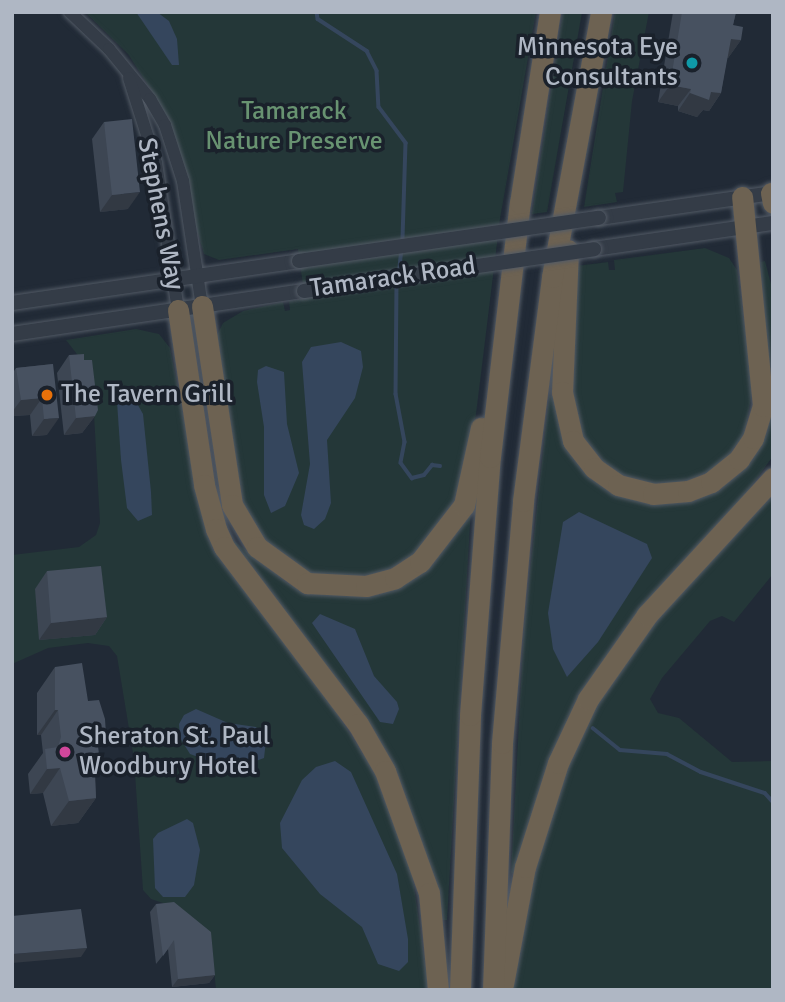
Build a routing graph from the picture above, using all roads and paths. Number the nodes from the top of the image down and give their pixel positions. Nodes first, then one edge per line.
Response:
1 (70, 12) edge
2 (550, 12) edge
3 (601, 12) edge
4 (129, 78) junction
5 (574, 157) junction
6 (772, 196) edge
7 (741, 197) junction
8 (773, 223) edge
9 (746, 228) junction
10 (198, 276) junction
11 (174, 279) junction
12 (509, 286) junction
13 (12, 303) edge
14 (202, 306) junction
15 (178, 310) junction
16 (12, 334) edge
17 (773, 478) edge
18 (438, 990) edge
19 (460, 990) edge
20 (493, 990) edge
21 (502, 990) edge

1 - 4 street, Stephens Way
2 - 12 highway
3 - 5 highway
4 - 10 street, Stephens Way
4 - 11 street, Stephens Way
5 - 9 highway
5 - 20 highway
6 - 7 street, Tamarack Road
7 - 9 highway
7 - 10 street, Tamarack Road, bridge
8 - 9 street, Tamarack Road
9 - 14 street, Tamarack Road, bridge
10 - 11 street, Tamarack Road
10 - 14 street, Stephens Way
11 - 13 street, Tamarack Road
11 - 15 street, Stephens Way
12 - 14 highway
12 - 19 highway
14 - 15 street, Tamarack Road
15 - 16 street, Tamarack Road
15 - 18 highway
17 - 21 highway

